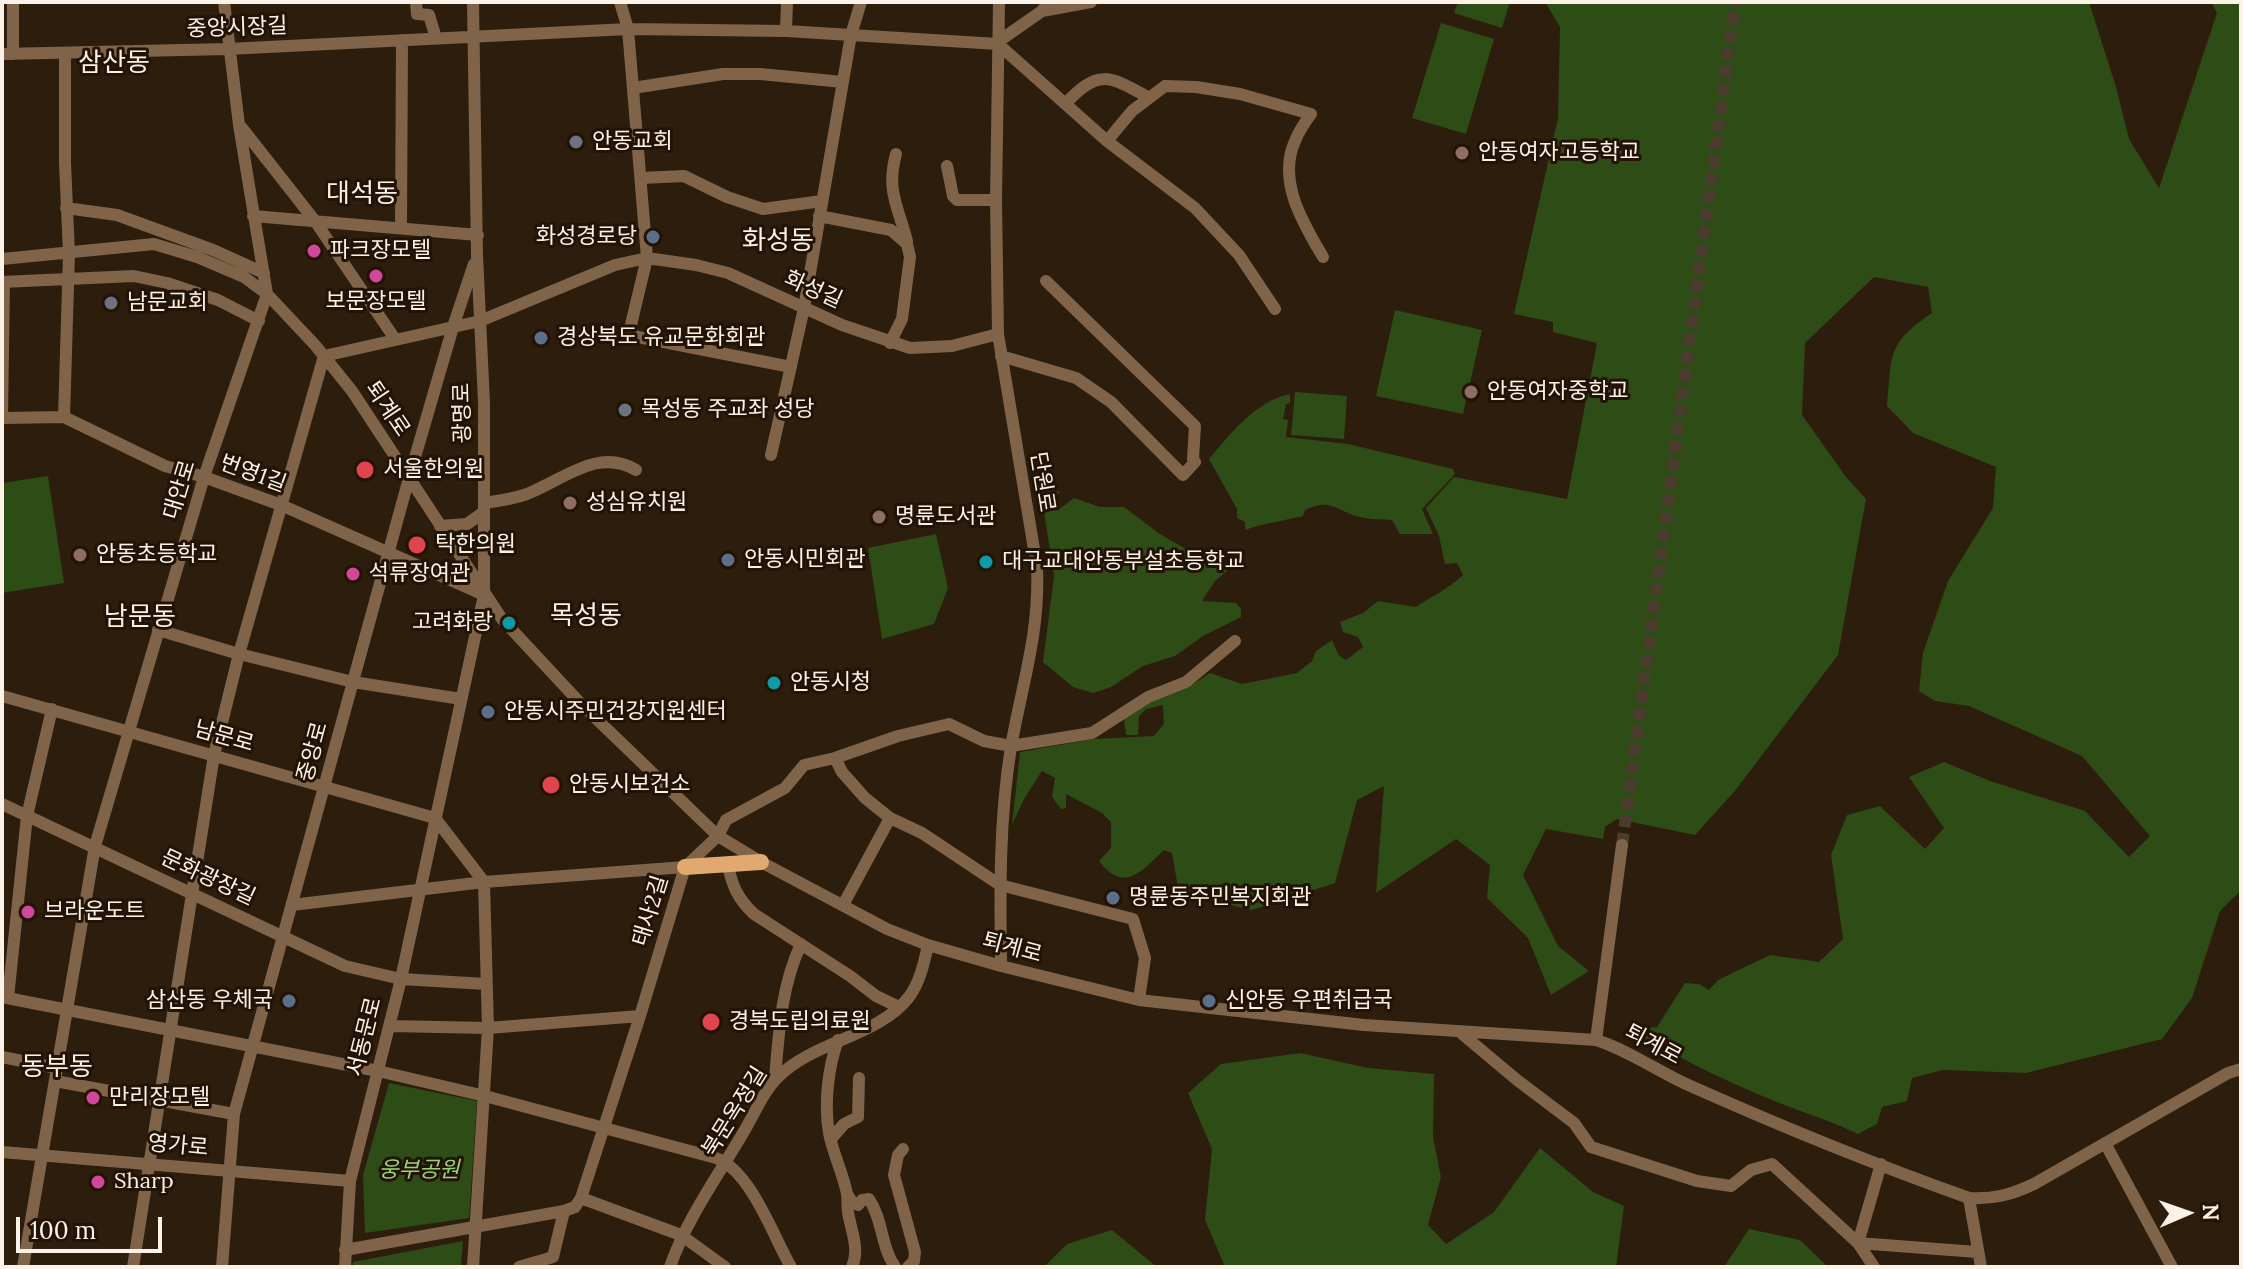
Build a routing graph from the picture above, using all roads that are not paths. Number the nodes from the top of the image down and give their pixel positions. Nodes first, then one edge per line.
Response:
1 (13, 2) edge
2 (224, 2) edge
3 (416, 2) edge
4 (473, 2) edge
5 (620, 2) edge
6 (787, 2) edge
7 (861, 2) edge
8 (999, 2) edge
9 (1091, 2) edge
10 (1046, 7) edge
11 (628, 29) junction
12 (786, 31) junction
13 (851, 35) junction
14 (474, 36) junction
15 (436, 38) junction
16 (402, 40) junction
17 (999, 43) junction
18 (228, 49) junction
19 (65, 53) junction
20 (8, 54) edge
21 (843, 82) junction
22 (633, 88) junction
23 (1148, 97) junction
24 (1065, 104) junction
25 (239, 125) junction
26 (1107, 141) junction
27 (896, 154) dead end
28 (947, 166) dead end
29 (641, 178) junction
30 (996, 200) junction
31 (822, 201) junction
32 (66, 208) junction
33 (253, 216) junction
34 (819, 216) junction
35 (315, 221) junction
36 (401, 228) junction
37 (478, 235) junction
38 (907, 244) junction
39 (69, 254) junction
40 (477, 255) junction
41 (1323, 257) dead end
42 (647, 258) junction
43 (2, 259) edge
44 (264, 273) junction
45 (68, 279) junction
46 (1046, 281) dead end
47 (3, 282) edge
48 (267, 294) junction
49 (804, 308) junction
50 (1275, 309) dead end
51 (259, 321) junction
52 (480, 321) junction
53 (453, 327) junction
54 (998, 334) junction
55 (395, 339) junction
56 (890, 343) junction
57 (324, 356) junction
58 (1001, 356) junction
59 (791, 367) junction
60 (64, 417) junction
61 (2, 418) edge
62 (771, 455) dead end
63 (636, 470) dead end
64 (204, 477) junction
65 (409, 478) junction
66 (281, 505) junction
67 (484, 508) junction
68 (440, 526) junction
69 (389, 552) junction
70 (484, 595) junction
71 (158, 630) junction
72 (1235, 641) dead end
73 (239, 654) junction
74 (353, 682) junction
75 (2, 696) edge
76 (461, 699) junction
77 (52, 709) junction
78 (129, 731) junction
79 (1011, 746) junction
80 (214, 755) junction
81 (835, 758) junction
82 (324, 786) junction
83 (2, 804) edge
84 (27, 816) junction
85 (435, 818) junction
86 (890, 818) junction
87 (718, 836) junction
88 (1622, 845) tunnel mouth
89 (95, 846) junction
90 (761, 862) junction
91 (728, 865) junction
92 (685, 867) junction
93 (484, 882) junction
94 (1000, 885) junction
95 (420, 890) junction
96 (192, 892) junction
97 (292, 905) junction
98 (843, 905) junction
99 (284, 936) junction
100 (801, 944) junction
101 (928, 945) junction
102 (1001, 966) junction
103 (401, 979) junction
104 (486, 984) junction
105 (5, 998) edge
106 (1139, 1000) junction
107 (899, 1007) junction
108 (67, 1010) junction
109 (640, 1016) junction
110 (389, 1026) junction
111 (488, 1028) junction
112 (170, 1030) junction
113 (1461, 1033) junction
114 (838, 1040) junction
115 (1596, 1040) junction
116 (253, 1047) junction
117 (2, 1057) edge
118 (2241, 1069) edge
119 (378, 1071) junction
120 (56, 1075) junction
121 (775, 1078) junction
122 (859, 1078) dead end
123 (485, 1096) junction
124 (158, 1100) junction
125 (234, 1114) junction
126 (603, 1128) junction
127 (831, 1139) junction
128 (2105, 1143) junction
129 (903, 1149) dead end
130 (2, 1152) edge
131 (42, 1155) junction
132 (727, 1162) junction
133 (148, 1164) junction
134 (1881, 1164) junction
135 (228, 1171) junction
136 (350, 1181) junction
137 (847, 1194) junction
138 (581, 1198) junction
139 (1969, 1198) junction
140 (564, 1211) junction
141 (476, 1227) junction
142 (681, 1235) junction
143 (1858, 1243) junction
144 (345, 1250) junction
145 (1977, 1252) junction
146 (23, 1267) edge
147 (133, 1267) edge
148 (222, 1267) edge
149 (345, 1267) edge
150 (473, 1267) edge
151 (519, 1267) edge
152 (670, 1267) edge
153 (725, 1267) edge
154 (791, 1267) edge
155 (852, 1267) edge
156 (895, 1267) edge
157 (908, 1267) edge
158 (1874, 1267) edge
159 (1981, 1267) edge
160 (2172, 1267) edge

1 - 20 street
2 - 18 street, 대안로
3 - 15 street
4 - 14 street, 광명로
5 - 11 street
6 - 12 street
7 - 13 street
8 - 17 street, 단원로
9 - 10 street
10 - 17 street
11 - 12 street, 중앙시장길
11 - 14 street, 중앙시장길
11 - 22 street
12 - 13 street, 중앙시장길
13 - 17 street, 중앙시장길
13 - 21 street
14 - 15 street, 중앙시장길
14 - 37 street, 광명로
15 - 16 street, 중앙시장길
16 - 18 street, 중앙시장길
16 - 36 street
17 - 24 street
17 - 30 street, 단원로
18 - 19 street, 중앙시장길
18 - 25 street, 대안로
19 - 20 street, 중앙시장길
19 - 32 street
21 - 22 street
21 - 31 street
22 - 29 street
23 - 24 street
23 - 26 street
23 - 41 street
24 - 26 street
25 - 33 street, 대안로
25 - 35 street
26 - 50 street
27 - 38 street
28 - 30 street
29 - 31 street
29 - 42 street
30 - 54 street, 단원로
31 - 34 street
32 - 39 street
32 - 44 street
33 - 35 street
33 - 44 street, 대안로
34 - 38 street
34 - 49 street
35 - 36 street
35 - 55 street
36 - 37 street
37 - 40 street, 광명로
38 - 56 street
39 - 43 street, 퇴계로
39 - 45 street
39 - 48 street, 퇴계로
40 - 52 street, 광명로
40 - 53 street, 중앙로
42 - 49 street, 화성길
42 - 52 street, 화성길
42 - 59 street
44 - 48 street, 대안로
45 - 47 street
45 - 51 street
45 - 60 street
46 - 58 street
47 - 61 street
48 - 51 street, 대안로
48 - 57 street, 퇴계로
49 - 56 street, 화성길
49 - 59 street
51 - 64 street, 대안로
52 - 53 street, 화성길
52 - 67 street, 광명로
53 - 55 street, 화성길
53 - 65 street, 중앙로
54 - 56 street, 화성길
54 - 58 street, 단원로
55 - 57 street, 화성길
57 - 65 street, 퇴계로
57 - 66 street
58 - 79 street, 단원로
59 - 62 street
60 - 61 street, 번영1길
60 - 64 street, 번영1길
63 - 67 street
64 - 66 street, 번영1길
64 - 71 street, 대안로
65 - 68 street, 퇴계로
65 - 69 street, 중앙로
66 - 69 street, 번영1길
66 - 73 street
67 - 68 street
67 - 70 street, 광명로
68 - 70 street, 퇴계로
69 - 70 street, 번영1길
69 - 74 street, 중앙로
70 - 76 street, 광명로
70 - 87 street, 퇴계로
71 - 73 street
71 - 78 street, 대안로
72 - 79 street
73 - 74 street
73 - 80 street
74 - 76 street
74 - 82 street, 중앙로
75 - 77 street, 남문로
76 - 85 street, 광명로
77 - 78 street, 남문로
77 - 84 street
78 - 80 street, 남문로
78 - 89 street, 대안로
79 - 81 street
79 - 94 street, 단원로
80 - 82 street, 남문로
80 - 96 street
81 - 86 street
81 - 87 street
82 - 85 street, 남문로
82 - 97 street, 중앙로
83 - 84 street, 문화광장길
84 - 89 street, 문화광장길
84 - 105 street
85 - 93 street
85 - 95 street, 서동문로
86 - 94 street
86 - 98 street
87 - 90 street, 퇴계로
87 - 92 street
88 - 115 street
89 - 96 street, 문화광장길
89 - 108 street, 대안로
90 - 91 main road
90 - 98 street, 퇴계로
91 - 92 main road
91 - 100 street
92 - 93 street, 태사2길
92 - 109 street, 태사2길
93 - 95 street, 태사2길
93 - 104 street
94 - 102 street, 단원로
94 - 106 street
95 - 97 street, 태사2길
95 - 103 street, 서동문로
96 - 99 street, 문화광장길
96 - 112 street
97 - 99 street, 중앙로
98 - 101 street, 퇴계로
99 - 103 street, 문화광장길
99 - 116 street, 중앙로
100 - 107 street
100 - 121 street
101 - 102 street, 퇴계로
101 - 107 street, 북문옥정길
102 - 106 street, 퇴계로
103 - 104 street, 문화광장길
103 - 110 street, 서동문로
104 - 111 street
105 - 108 street
106 - 113 street, 퇴계로
107 - 114 street, 북문옥정길
108 - 112 street
108 - 120 street, 대안로
109 - 111 street
109 - 126 street, 태사2길
110 - 111 street
110 - 119 street, 서동문로
111 - 123 street
112 - 116 street
112 - 124 street
113 - 115 street, 퇴계로
113 - 143 street
114 - 121 street, 북문옥정길
114 - 127 street
115 - 134 street, 퇴계로
116 - 119 street
116 - 125 street, 중앙로
117 - 120 street
118 - 128 street, 퇴계로
119 - 123 street
119 - 136 street, 서동문로
120 - 124 street
120 - 131 street, 대안로
121 - 132 street, 북문옥정길
122 - 127 street
123 - 126 street
123 - 141 street
124 - 125 street
124 - 133 street
125 - 135 street, 중앙로
126 - 132 street
126 - 138 street, 태사2길
127 - 137 street
128 - 139 street, 퇴계로
128 - 160 street
129 - 157 street
130 - 131 street, 영가로
131 - 133 street, 영가로
131 - 146 street, 대안로
132 - 142 street, 북문옥정길
132 - 154 street
133 - 135 street, 영가로
133 - 147 street
134 - 139 street, 퇴계로
134 - 143 street
135 - 136 street, 영가로
135 - 148 street, 중앙로
136 - 144 street, 서동문로
137 - 155 street
137 - 156 street
138 - 140 street
138 - 142 street
139 - 145 street
140 - 141 street
140 - 151 street
141 - 144 street
141 - 150 street
142 - 152 street, 북문옥정길
142 - 153 street
143 - 145 street
143 - 158 street
144 - 149 street, 서동문로
145 - 159 street

